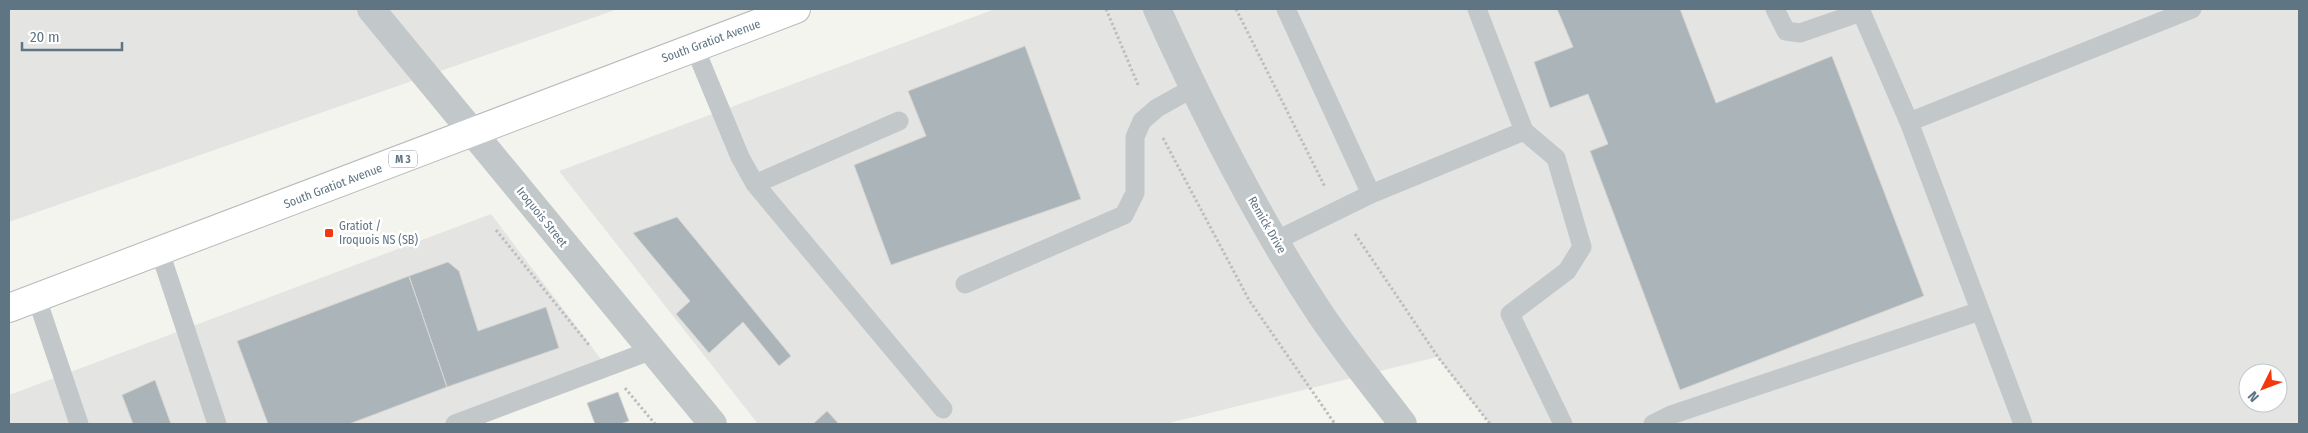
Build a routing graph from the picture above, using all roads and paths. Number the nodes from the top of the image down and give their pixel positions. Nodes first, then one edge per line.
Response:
1 (371, 9) edge
2 (796, 9) edge
3 (1106, 9) edge
4 (1157, 9) edge
5 (1236, 9) edge
6 (1286, 9) edge
7 (1477, 9) edge
8 (1775, 9) edge
9 (2192, 9) edge
10 (1861, 10) edge
11 (762, 15) edge
12 (694, 46) junction
13 (1193, 88) junction
14 (1150, 114) junction
15 (899, 121) dead end
16 (1909, 122) junction
17 (1524, 131) junction
18 (473, 133) junction
19 (755, 184) junction
20 (1327, 190) dead end
21 (1371, 194) junction
22 (496, 230) dead end
23 (1356, 234) dead end
24 (1275, 241) junction
25 (160, 252) junction
26 (965, 284) dead end
27 (37, 299) junction
28 (9, 308) edge
29 (1980, 311) junction
30 (652, 350) junction
31 (607, 367) junction
32 (943, 409) dead end
33 (79, 424) edge
34 (217, 424) edge
35 (455, 424) edge
36 (655, 424) edge
37 (713, 424) edge
38 (1336, 424) edge
39 (1403, 424) edge
40 (1490, 424) edge
41 (1563, 424) edge
42 (1652, 424) edge
43 (2023, 424) edge

1 - 18 street, Iroquois Street
2 - 11 main road, South Gratiot Avenue / M 3
3 - 14 path
4 - 13 street, Remick Drive
5 - 20 path
6 - 21 lane
7 - 17 lane
8 - 10 lane
9 - 16 lane
10 - 16 lane
11 - 12 main road, South Gratiot Avenue / M 3
12 - 18 main road, South Gratiot Avenue / M 3
12 - 19 lane
13 - 14 lane
13 - 24 street, Remick Drive
14 - 26 lane
14 - 38 path
15 - 19 lane
16 - 29 lane
17 - 21 lane
17 - 41 lane
18 - 25 main road, South Gratiot Avenue / M 3
18 - 30 street, Iroquois Street
19 - 32 lane
21 - 24 lane
22 - 31 path
23 - 40 path
24 - 39 street, Remick Drive
25 - 27 main road, South Gratiot Avenue / M 3
25 - 34 lane
27 - 28 main road, South Gratiot Avenue / M 3
27 - 33 lane
29 - 42 lane
29 - 43 lane
30 - 31 lane
30 - 37 street, Iroquois Street
31 - 35 lane
31 - 36 path

